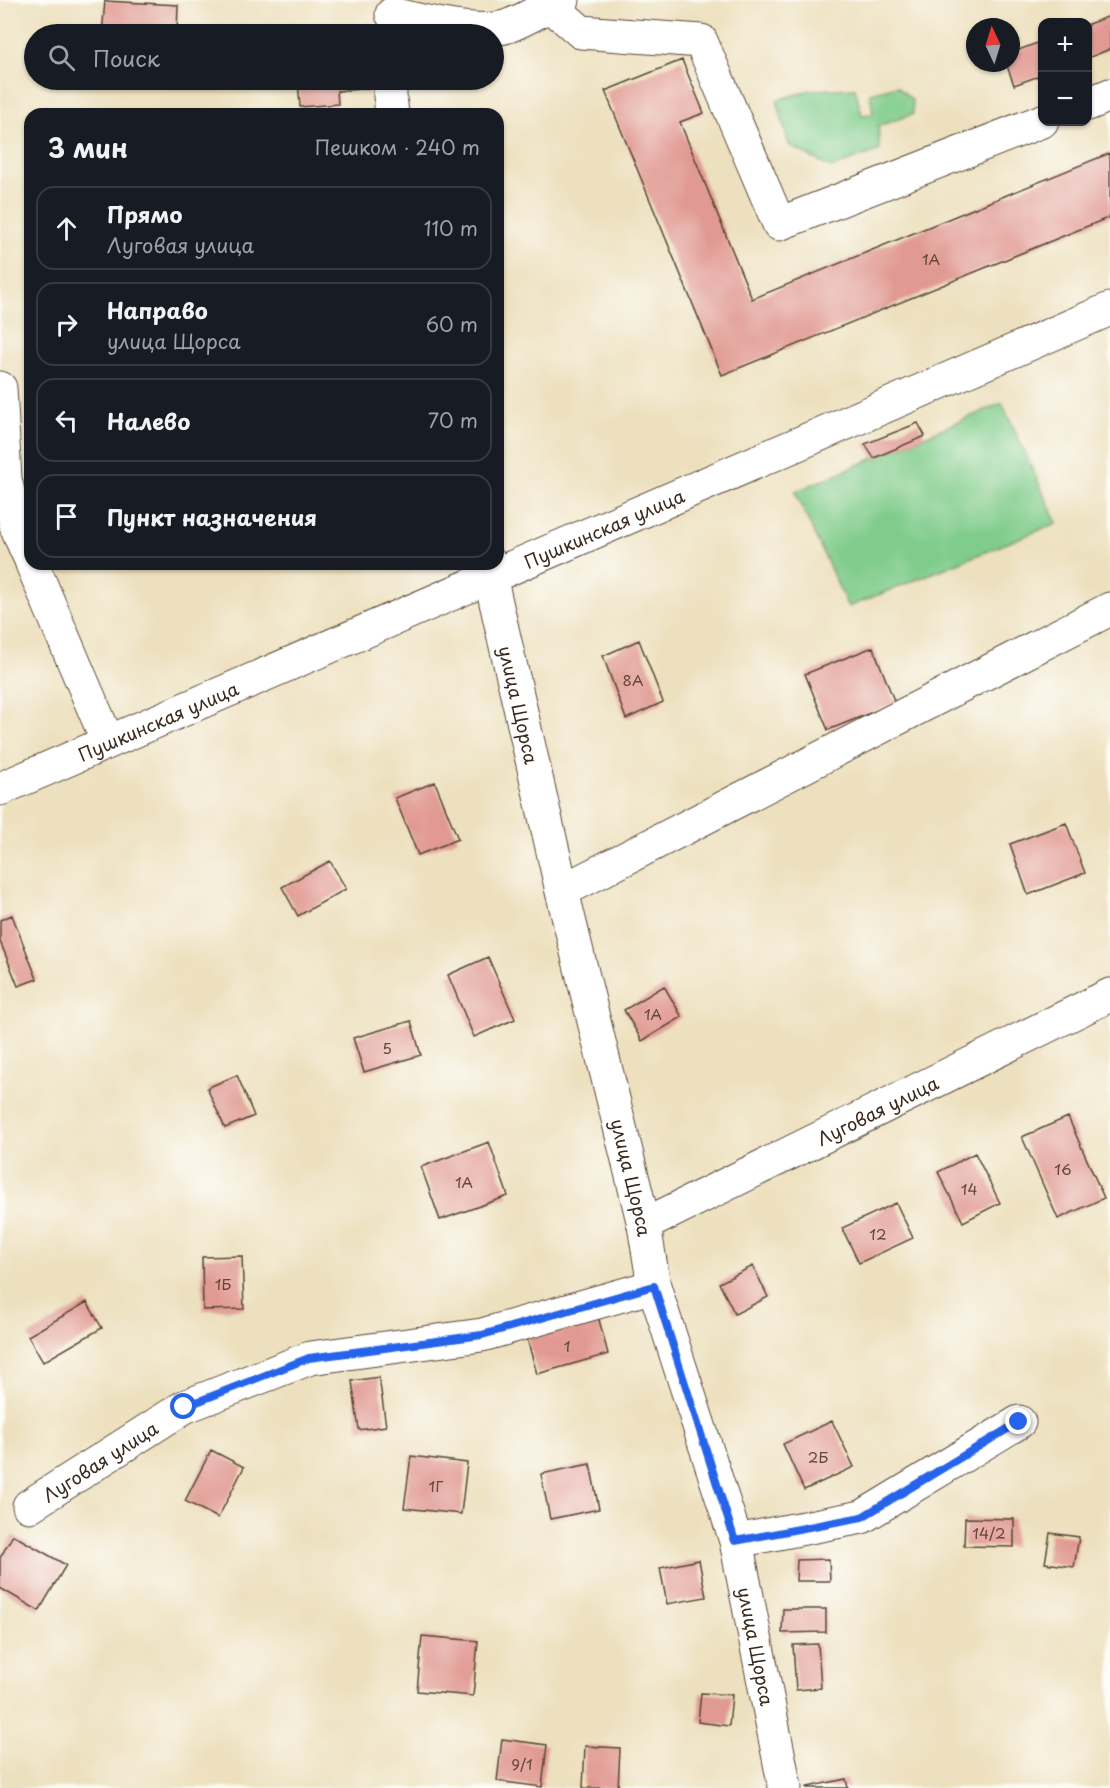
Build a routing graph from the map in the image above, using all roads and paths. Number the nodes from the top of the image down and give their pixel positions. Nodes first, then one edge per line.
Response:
1 (556, 2) edge
2 (392, 16) edge
3 (439, 24) edge
4 (504, 27) edge
5 (390, 90) edge
6 (1110, 95) edge
7 (1092, 102) edge
8 (391, 108) edge
9 (1038, 124) edge
10 (1110, 309) edge
11 (0, 388) edge
12 (24, 545) edge
13 (504, 565) edge
14 (35, 570) edge
15 (491, 570) edge
16 (1110, 609) edge
17 (108, 742) junction
18 (0, 789) edge
19 (562, 891) junction
20 (1110, 995) edge
21 (644, 1225) junction
22 (654, 1286) junction
23 (1019, 1422) dead end
24 (29, 1506) dead end
25 (735, 1541) junction
26 (785, 1788) edge

1 - 4 street
1 - 9 street
2 - 3 street
5 - 8 street
6 - 7 street
10 - 13 street, Пушкинская улица
11 - 12 street
14 - 17 street
15 - 17 street, Пушкинская улица
15 - 19 street, улица Щорса
16 - 19 street
17 - 18 street, Пушкинская улица
19 - 21 street, улица Щорса
20 - 21 street, Луговая улица
21 - 22 street, улица Щорса
22 - 24 street, Луговая улица
22 - 25 street, улица Щорса
23 - 25 street
25 - 26 street, улица Щорса

